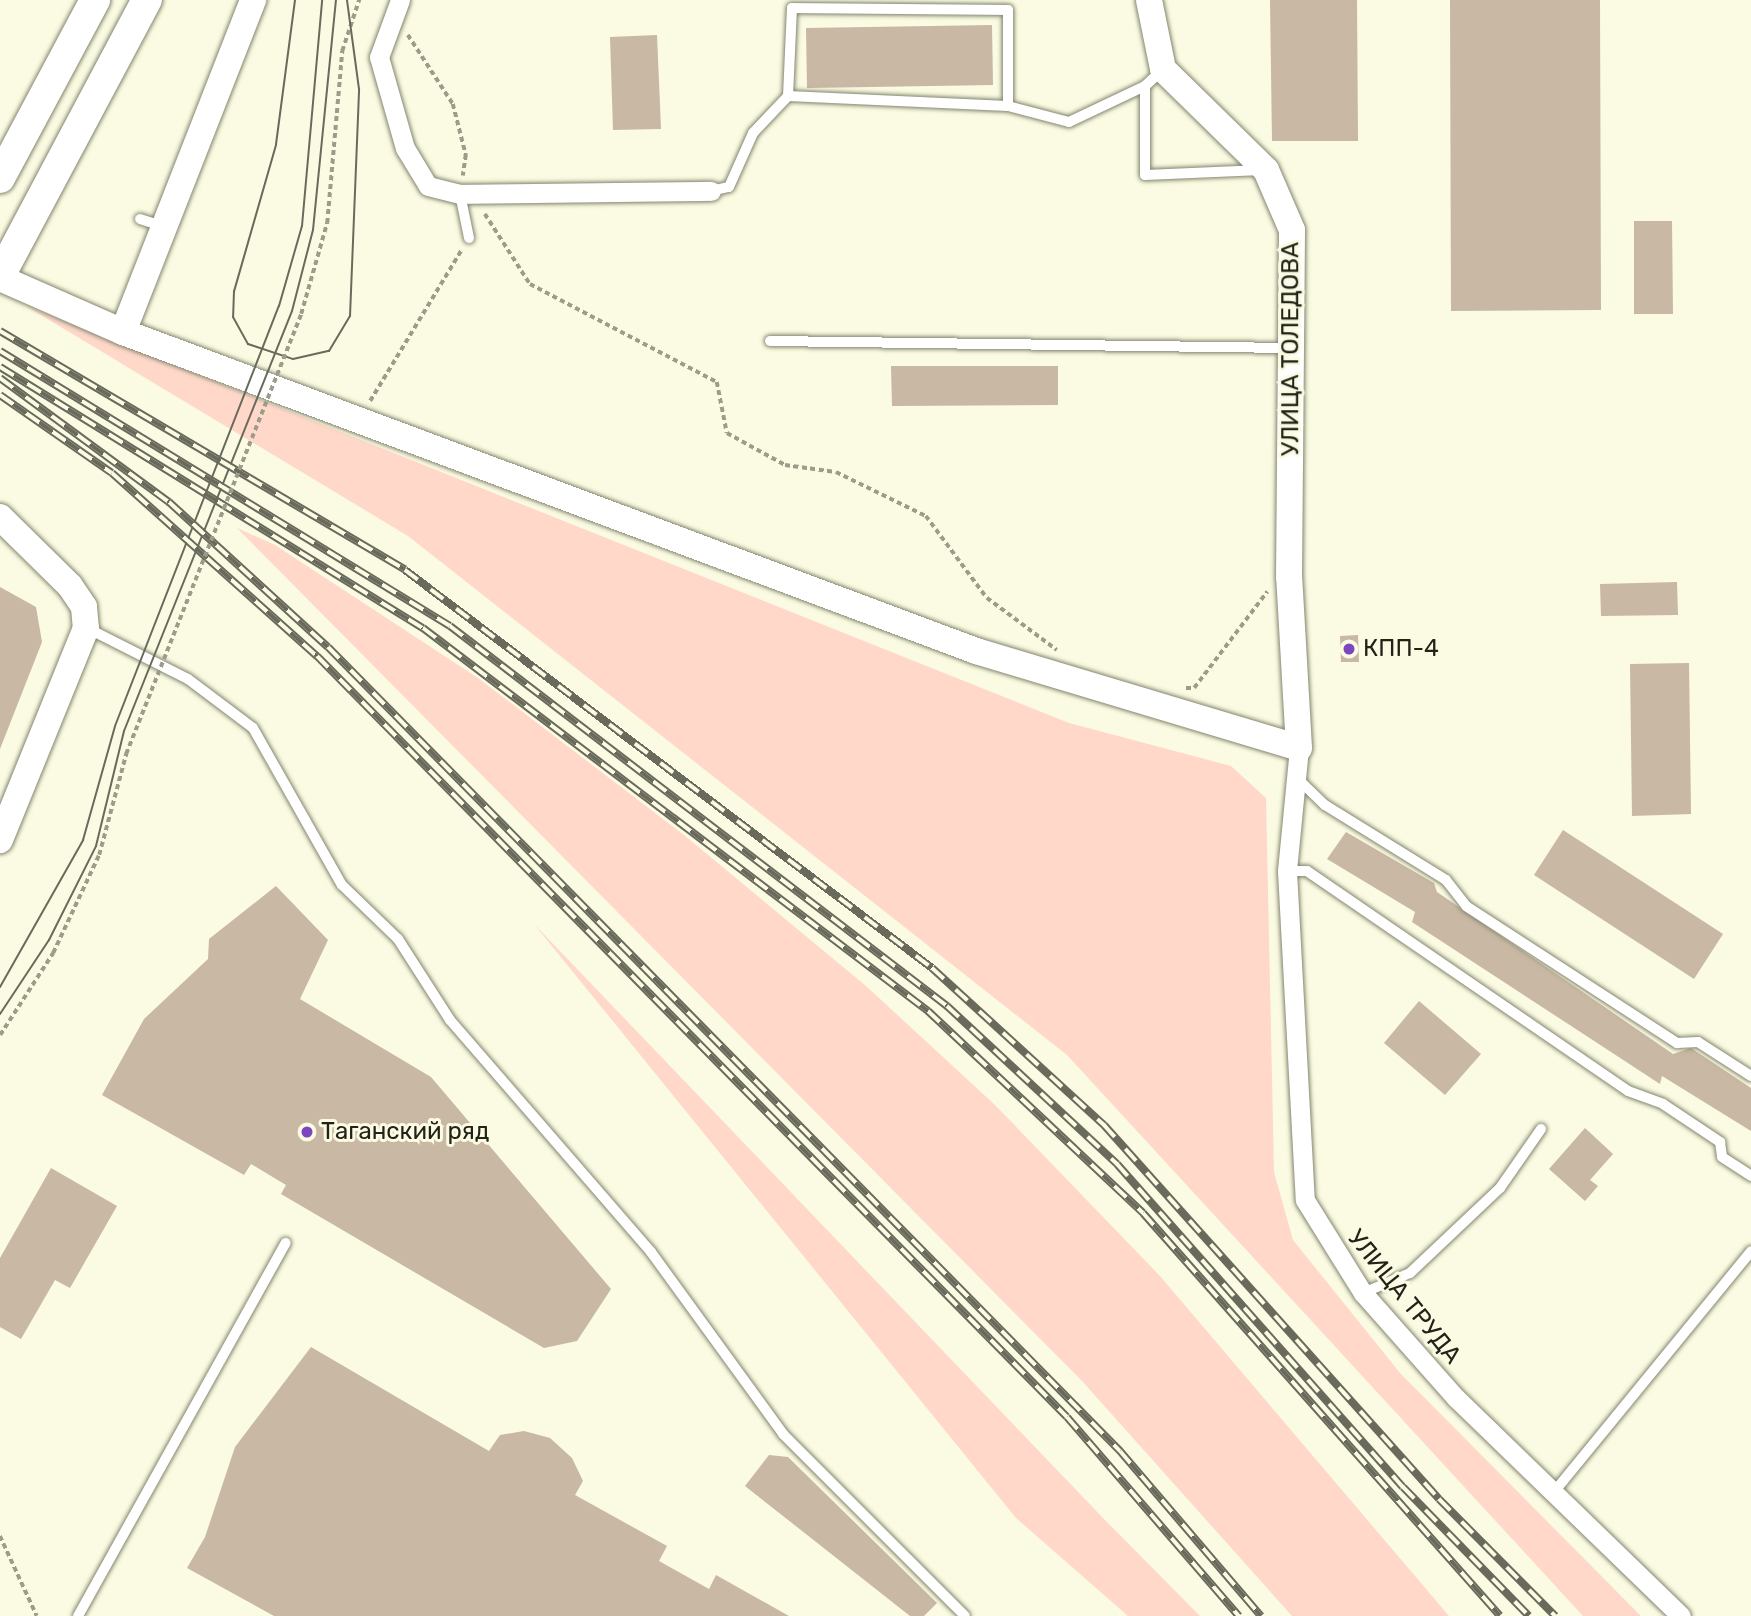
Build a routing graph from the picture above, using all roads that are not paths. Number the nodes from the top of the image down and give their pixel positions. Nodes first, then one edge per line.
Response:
1 (95, 0) edge
2 (147, 0) edge
3 (253, 0) edge
4 (1149, 0) edge
5 (397, 8) edge
6 (1154, 77) junction
7 (788, 96) junction
8 (1008, 106) junction
9 (1266, 170) junction
10 (0, 178) edge
11 (711, 191) joint
12 (460, 194) junction
13 (469, 239) road end
14 (0, 277) edge
15 (123, 332) junction
16 (770, 341) dead end
17 (1294, 348) junction
18 (0, 517) edge
19 (86, 628) junction
20 (1298, 748) junction
21 (1300, 781) junction
22 (0, 840) edge
23 (1287, 871) junction
24 (1751, 1076) edge
25 (1541, 1129) dead end
26 (1751, 1176) edge
27 (286, 1243) dead end
28 (1751, 1251) edge
29 (1363, 1293) junction
30 (1554, 1492) junction
31 (78, 1616) edge
32 (965, 1616) edge
33 (1681, 1616) edge

1 - 10 main road
2 - 14 main road
3 - 15 street
4 - 6 street
5 - 12 street
6 - 8 lane
6 - 9 street, УЛИЦА ТОЛЕДОВА
6 - 9 lane
7 - 8 lane
7 - 8 lane
7 - 11 lane
9 - 17 street, УЛИЦА ТОЛЕДОВА
11 - 12 street
12 - 13 lane
14 - 15 street
15 - 20 street
16 - 17 lane
17 - 20 street, УЛИЦА ТОЛЕДОВА
18 - 19 street
19 - 22 street
19 - 32 lane
20 - 21 street, УЛИЦА ТРУДА
21 - 23 street, УЛИЦА ТРУДА
21 - 24 lane
23 - 26 lane
23 - 29 street, УЛИЦА ТРУДА
25 - 29 lane
27 - 31 lane
28 - 30 lane
29 - 30 street, УЛИЦА ТРУДА
30 - 33 street, УЛИЦА ТРУДА

